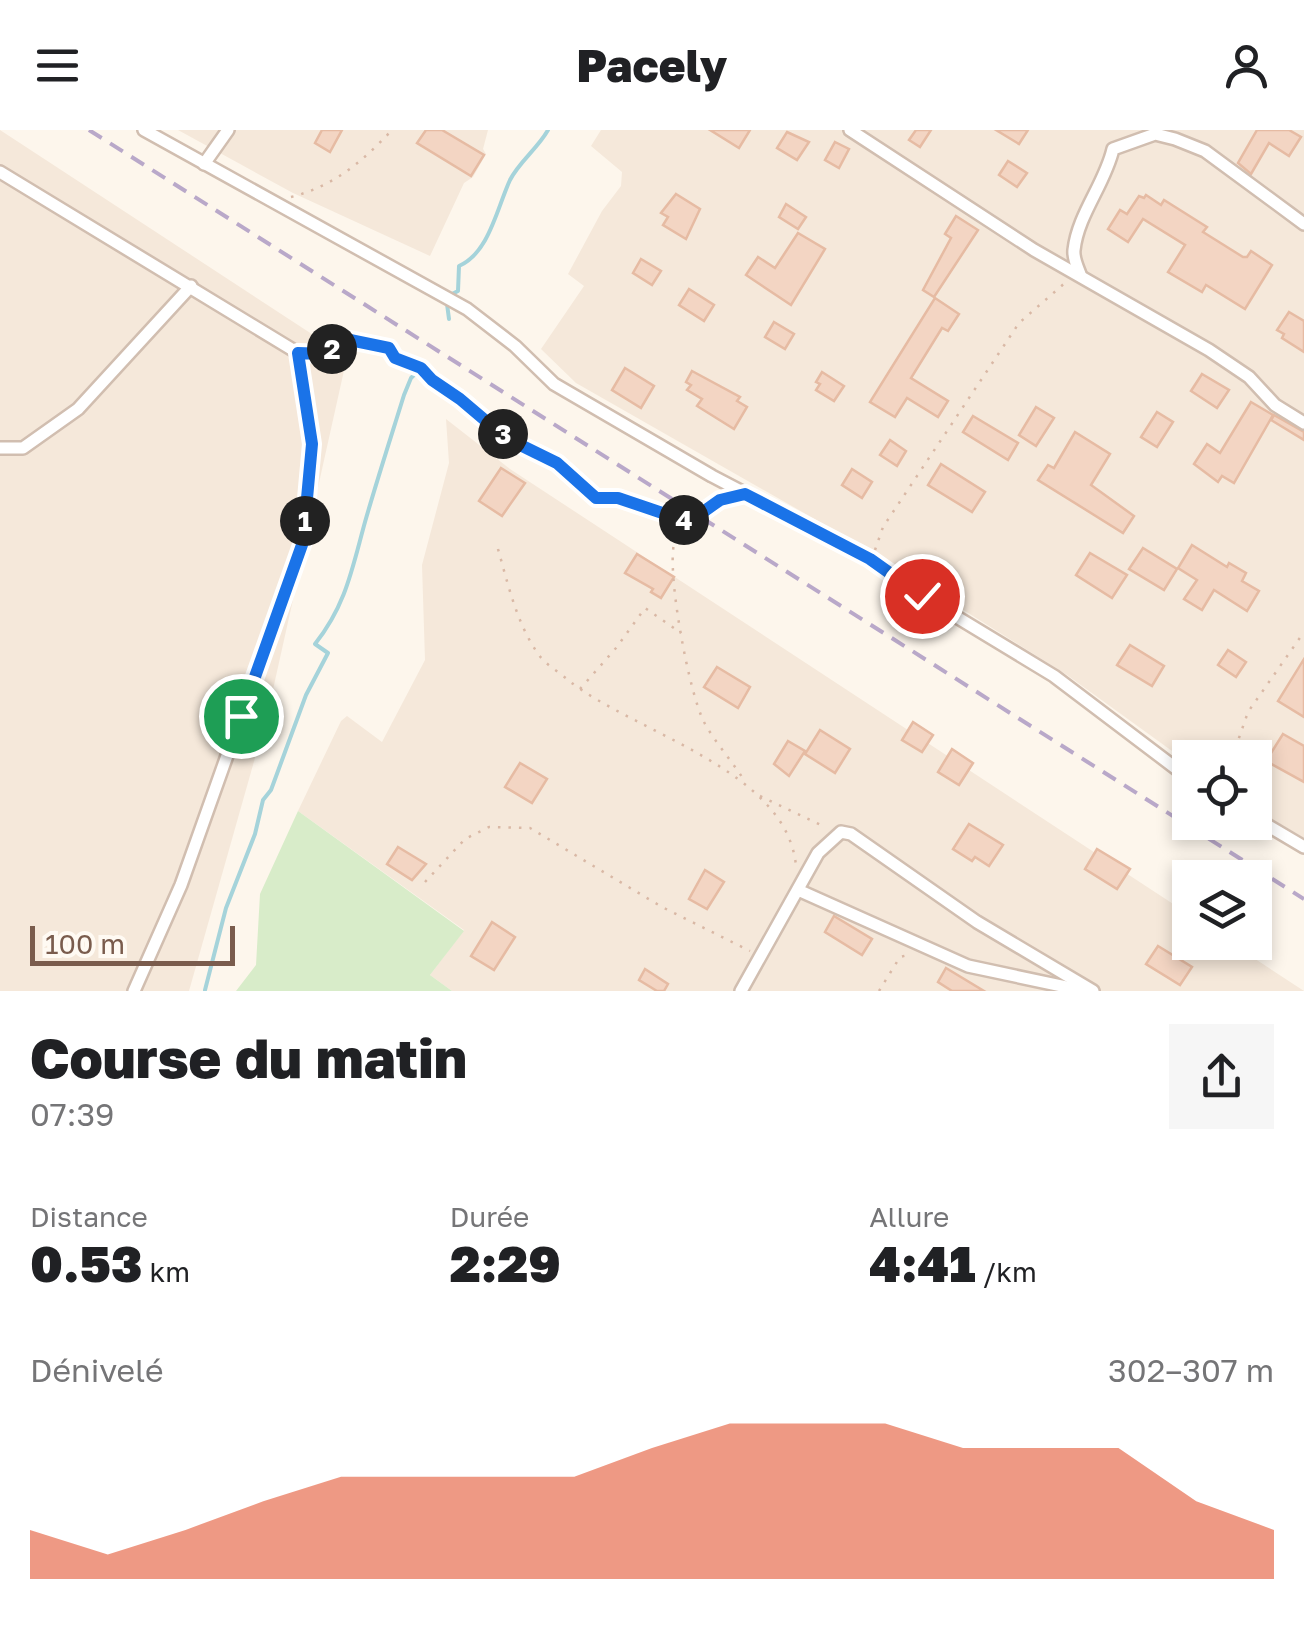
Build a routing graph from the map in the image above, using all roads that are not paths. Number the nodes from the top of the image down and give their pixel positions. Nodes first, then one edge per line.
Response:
1 (144, 130) edge
2 (228, 130) edge
3 (850, 130) edge
4 (204, 164) junction
5 (0, 172) edge
6 (1304, 224) edge
7 (1080, 274) junction
8 (192, 286) junction
9 (1304, 423) edge
10 (0, 448) edge
11 (1172, 765) edge
12 (1272, 828) edge
13 (1304, 847) edge
14 (798, 890) junction
15 (134, 991) edge
16 (741, 991) edge
17 (1085, 991) edge
18 (1094, 991) edge

1 - 4 street
2 - 4 street
3 - 7 street
4 - 11 street
5 - 8 street
6 - 7 street
7 - 9 street
8 - 10 street
8 - 15 street
12 - 13 street
14 - 16 street
14 - 17 street
14 - 18 street

